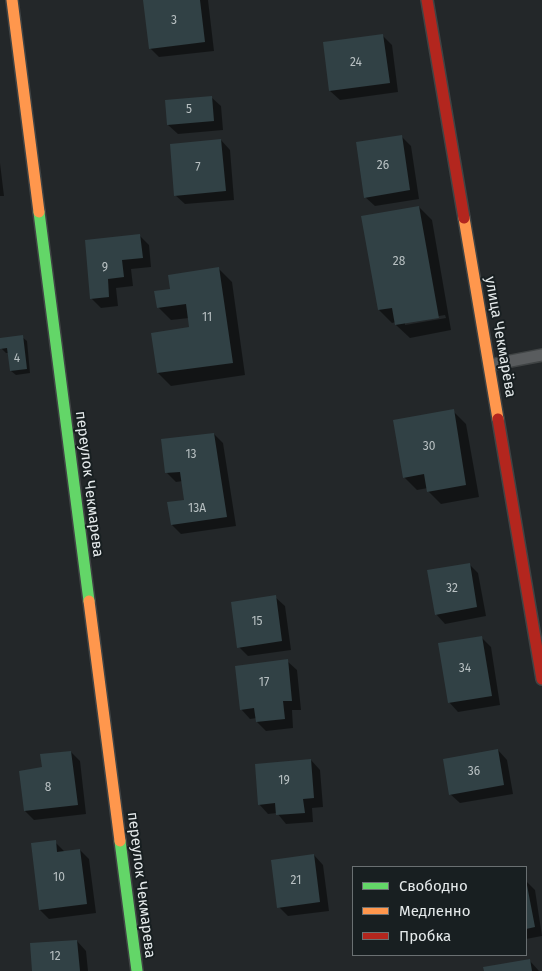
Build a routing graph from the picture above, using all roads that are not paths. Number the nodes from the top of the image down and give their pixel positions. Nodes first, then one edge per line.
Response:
1 (12, 0) edge
2 (427, 0) edge
3 (542, 354) edge
4 (490, 365) junction
5 (542, 679) edge
6 (137, 971) edge

1 - 6 street, переулок Чекмарева
2 - 4 street, улица Чекмарёва
3 - 4 lane
4 - 5 street, улица Чекмарёва

